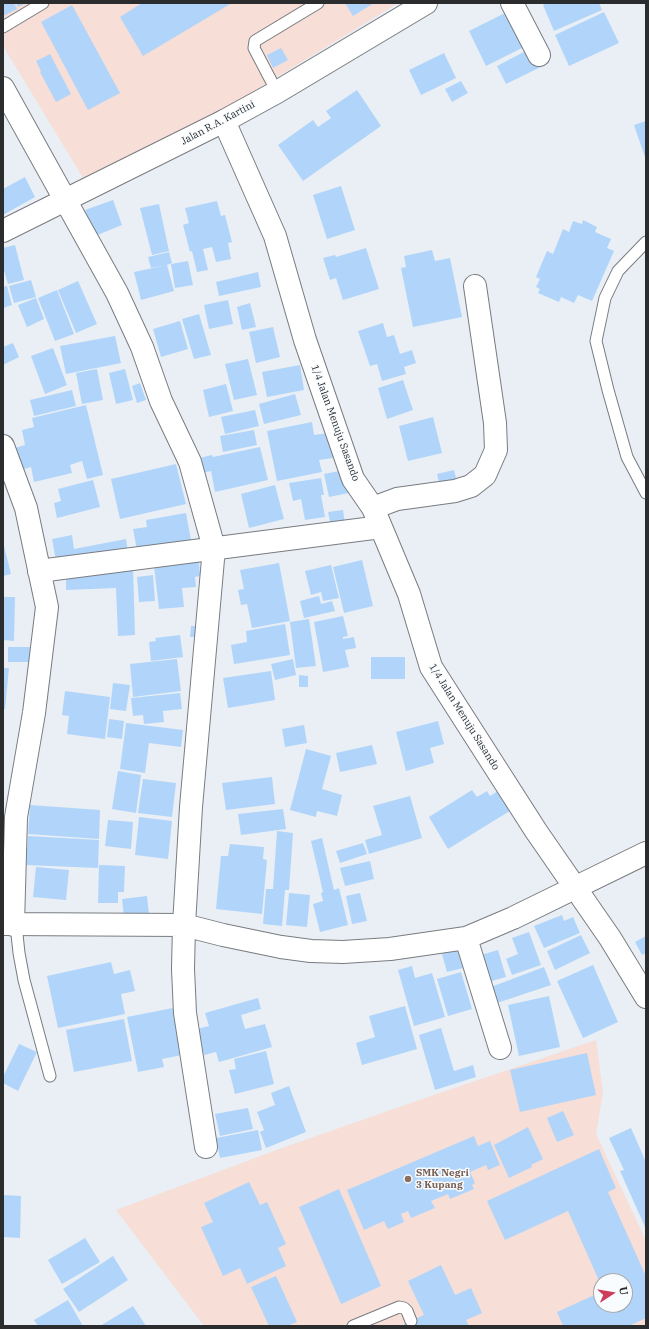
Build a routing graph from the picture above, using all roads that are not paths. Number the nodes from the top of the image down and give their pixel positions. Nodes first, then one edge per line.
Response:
1 (43, 3) edge
2 (318, 3) edge
3 (426, 3) edge
4 (512, 3) edge
5 (3, 27) edge
6 (539, 55) dead end
7 (3, 88) edge
8 (277, 92) junction
9 (224, 122) junction
10 (66, 200) junction
11 (3, 231) edge
12 (646, 242) edge
13 (474, 286) dead end
14 (3, 446) edge
15 (646, 493) edge
16 (377, 518) junction
17 (214, 548) junction
18 (39, 571) junction
19 (646, 853) edge
20 (575, 887) junction
21 (11, 925) edge
22 (184, 925) junction
23 (466, 938) junction
24 (646, 997) edge
25 (500, 1048) dead end
26 (50, 1076) dead end
27 (206, 1147) dead end
28 (411, 1321) dead end
29 (353, 1326) edge

1 - 5 lane
2 - 8 lane
3 - 8 street, Jalan R.A. Kartini
4 - 6 street
7 - 10 street
8 - 9 street, Jalan R.A. Kartini
9 - 10 street, Jalan R.A. Kartini
9 - 16 street, 1/4 Jalan Menuju Sasando
10 - 11 street, Jalan R.A. Kartini
10 - 17 street
12 - 15 lane
13 - 16 street
14 - 18 street
16 - 17 street
16 - 20 street, 1/4 Jalan Menuju Sasando
17 - 18 street
17 - 22 street
18 - 21 street
19 - 20 street
20 - 23 street
20 - 24 street, 1/4 Jalan Menuju Sasando
21 - 22 street
21 - 26 lane
22 - 23 street
22 - 27 street
23 - 25 street
28 - 29 lane

